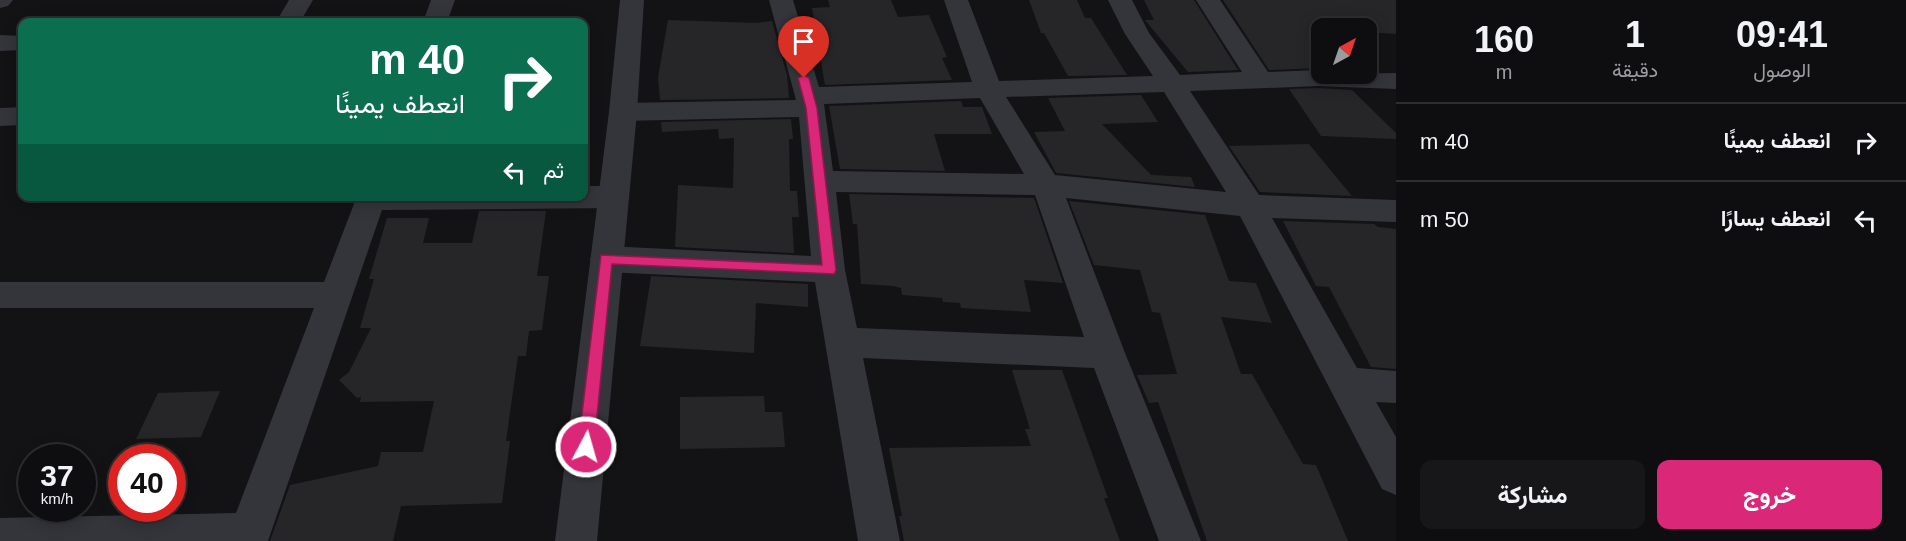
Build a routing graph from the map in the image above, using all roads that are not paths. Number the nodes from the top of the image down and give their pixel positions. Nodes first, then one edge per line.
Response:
1 (301, 0) edge
2 (443, 0) edge
3 (632, 0) edge
4 (781, 0) edge
5 (956, 0) edge
6 (1120, 0) edge
7 (1208, 0) edge
8 (290, 18) edge
9 (436, 18) edge
10 (0, 43) edge
11 (18, 43) edge
12 (1261, 81) junction
13 (1396, 81) edge
14 (1172, 83) junction
15 (989, 91) junction
16 (810, 102) junction
17 (623, 112) junction
18 (18, 116) edge
19 (0, 117) edge
20 (819, 181) junction
21 (1047, 185) junction
22 (588, 197) edge
23 (613, 197) junction
24 (370, 201) edge
25 (1250, 206) junction
26 (1396, 211) edge
27 (606, 259) junction
28 (830, 270) junction
29 (0, 295) edge
30 (336, 295) junction
31 (841, 342) junction
32 (1107, 353) junction
33 (1345, 383) junction
34 (1396, 387) edge
35 (1396, 476) edge
36 (248, 538) edge
37 (0, 539) edge
38 (576, 541) edge
39 (879, 541) edge
40 (1180, 541) edge

1 - 8 street
2 - 9 street
3 - 17 street
4 - 16 street
5 - 15 street
6 - 14 street
7 - 12 street
10 - 11 street
12 - 13 street
12 - 14 street
14 - 15 street
14 - 25 street
15 - 16 street
15 - 21 street
16 - 17 street
16 - 20 street
17 - 23 street
18 - 19 street
20 - 21 street
20 - 28 street
21 - 25 street
21 - 32 street
22 - 23 street
23 - 27 street
24 - 30 street
25 - 26 street
25 - 33 street
27 - 28 street
27 - 38 street
28 - 31 street
29 - 30 street
30 - 36 street
31 - 32 street
31 - 39 street
32 - 40 street
33 - 34 street
33 - 35 street
36 - 37 street

